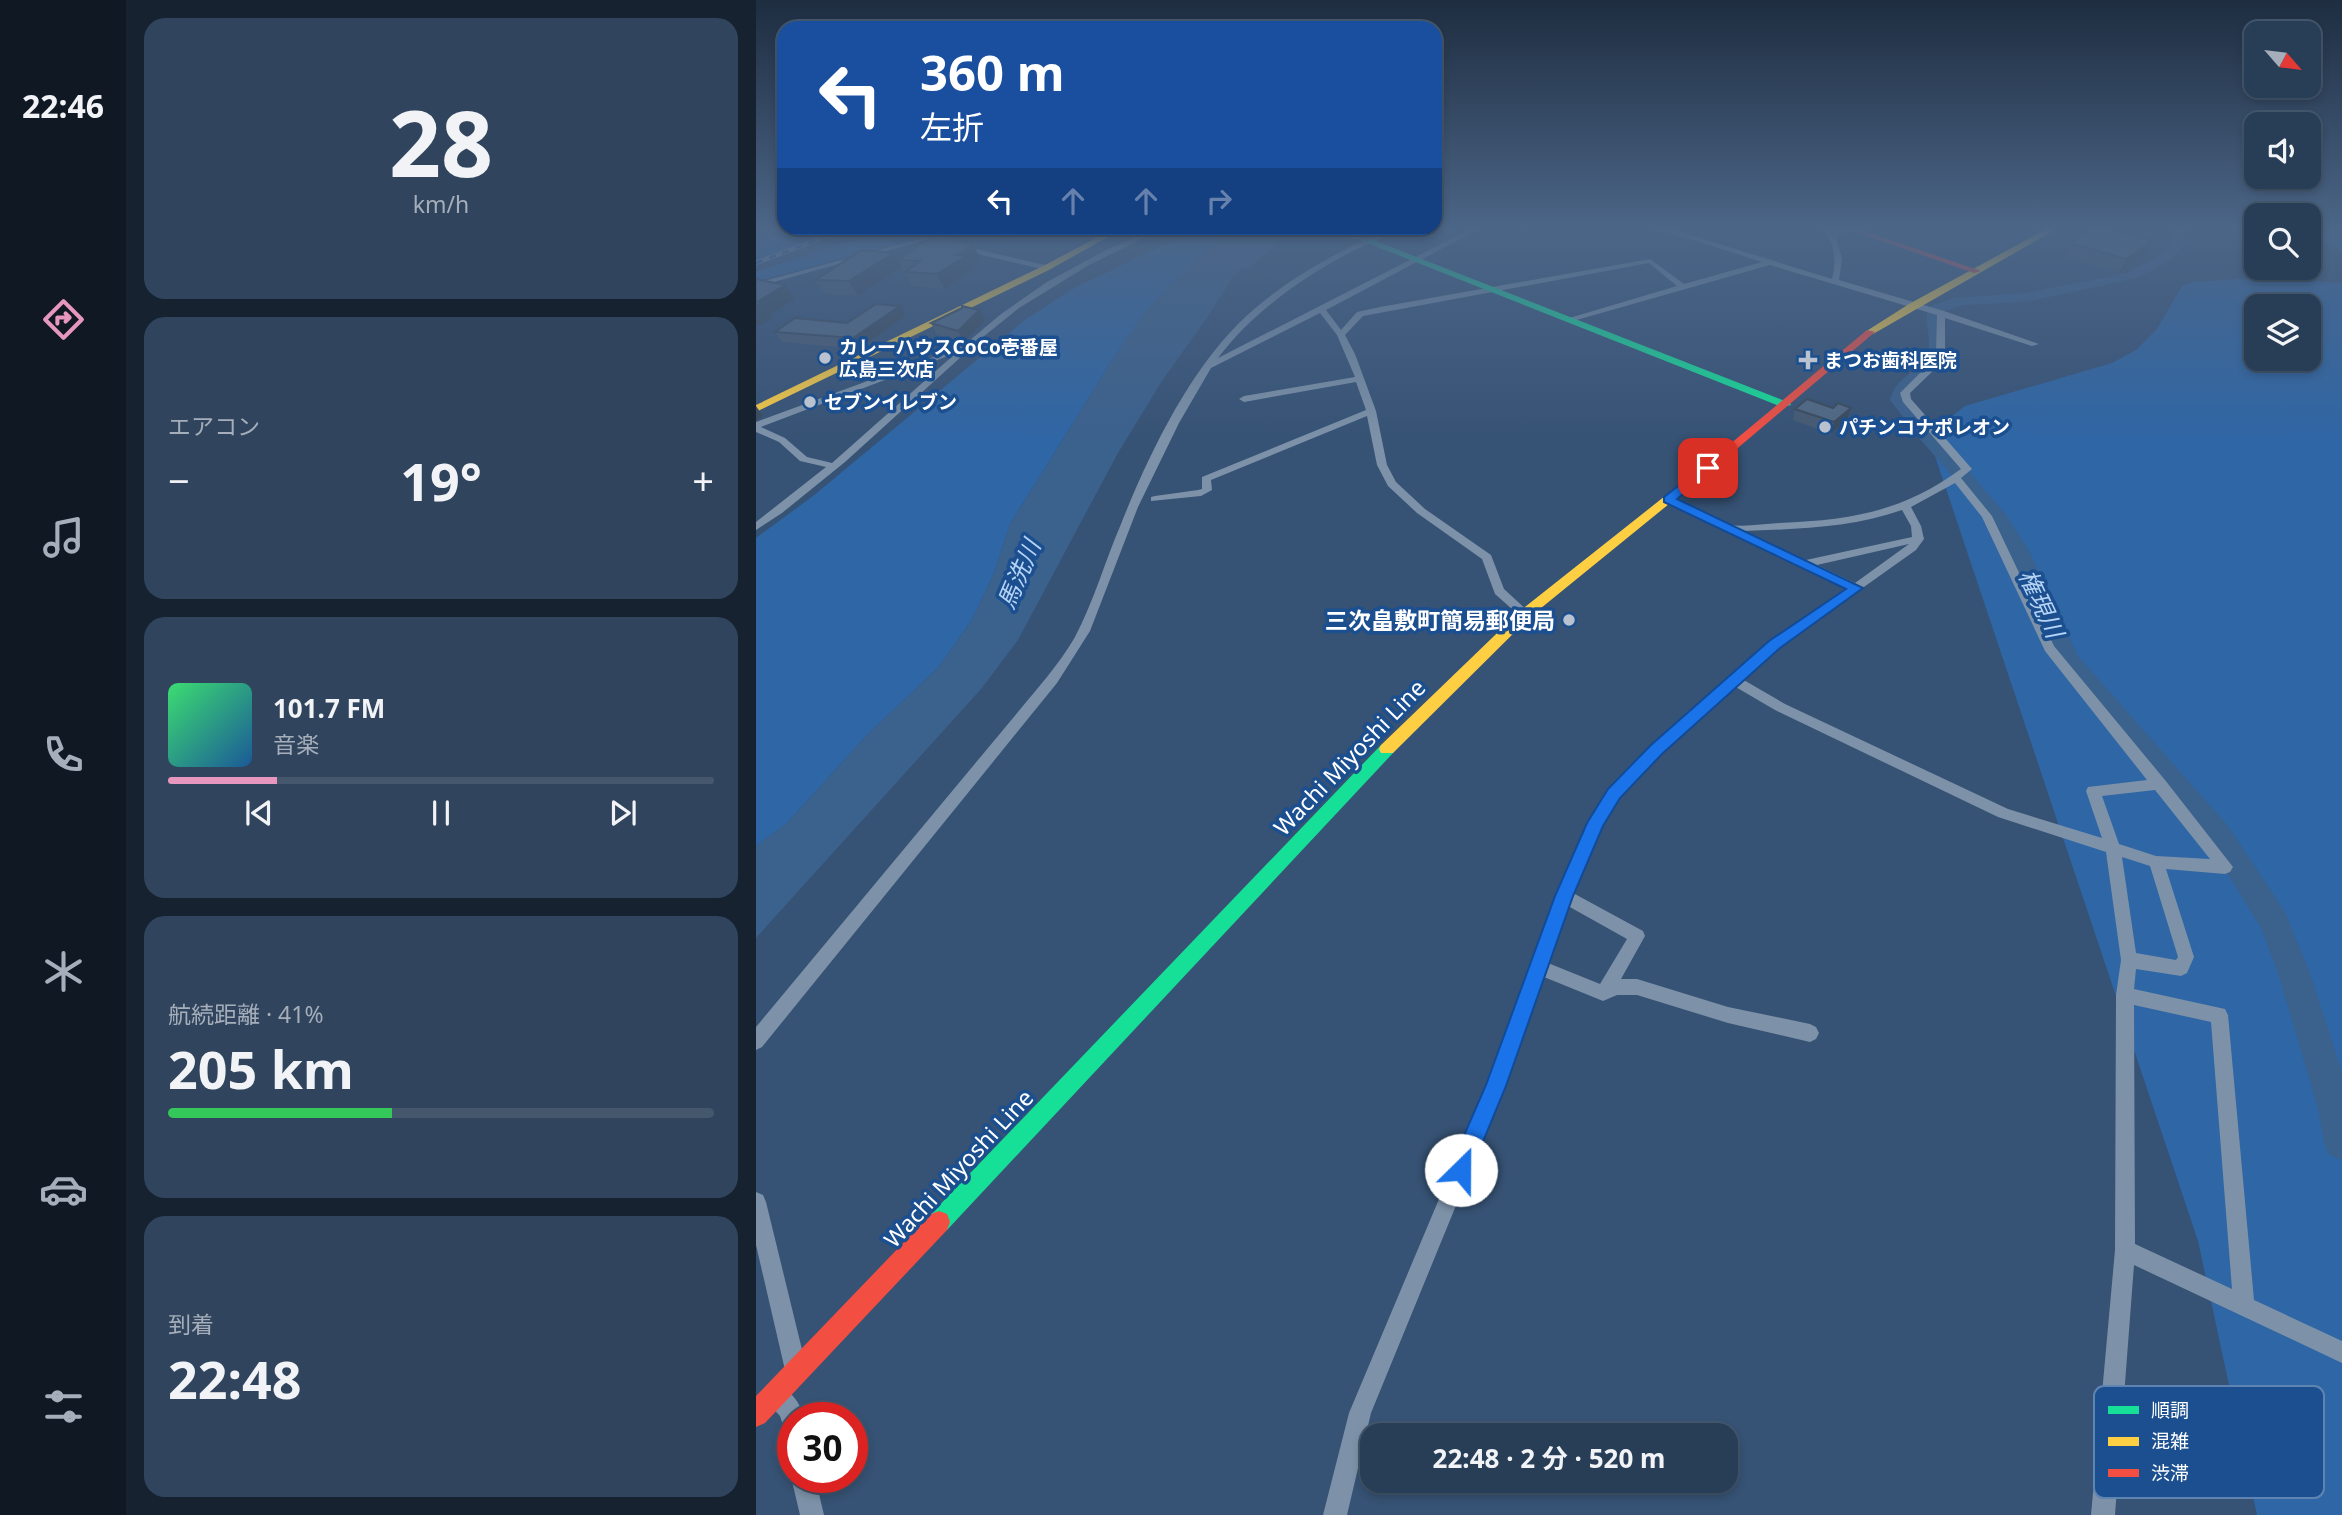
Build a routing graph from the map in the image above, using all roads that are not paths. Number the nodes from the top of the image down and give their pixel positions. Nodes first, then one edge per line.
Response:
1 (977, 298) edge
2 (980, 298) edge
3 (1029, 298) edge
4 (1274, 298) edge
5 (1345, 298) edge
6 (1445, 298) edge
7 (1518, 298) edge
8 (1645, 298) edge
9 (1889, 298) edge
10 (1934, 298) edge
11 (1919, 307) junction
12 (1322, 310) junction
13 (1939, 313) junction
14 (1570, 319) junction
15 (1341, 335) junction
16 (2035, 344) dead end
17 (966, 346) junction
18 (1209, 366) junction
19 (1358, 379) junction
20 (1244, 399) dead end
21 (756, 403) edge
22 (1786, 405) junction
23 (756, 409) edge
24 (1371, 411) junction
25 (756, 426) edge
26 (833, 466) junction
27 (1960, 475) junction
28 (1156, 499) dead end
29 (1668, 500) junction
30 (1906, 508) junction
31 (756, 527) edge
32 (1731, 528) junction
33 (1918, 538) junction
34 (1806, 564) junction
35 (1856, 588) junction
36 (1525, 614) junction
37 (1733, 680) junction
38 (2160, 784) junction
39 (2113, 848) junction
40 (2155, 862) junction
41 (1564, 896) junction
42 (2129, 960) junction
43 (1539, 967) junction
44 (1603, 993) junction
45 (2125, 995) junction
46 (1810, 1033) dead end
47 (756, 1041) edge
48 (756, 1202) edge
49 (2125, 1251) junction
50 (2244, 1306) junction
51 (2342, 1352) edge
52 (797, 1371) junction
53 (2114, 1386) edge
54 (775, 1394) junction
55 (782, 1402) edge
56 (756, 1414) edge
57 (807, 1493) edge
58 (812, 1515) edge
59 (1335, 1515) edge

1 - 21 main road
2 - 23 main road
3 - 17 street
4 - 18 street
5 - 12 street
6 - 15 street
7 - 14 main road
8 - 14 street
9 - 11 street
10 - 11 main road, Wachi Miyoshi Line
11 - 13 street
11 - 22 main road, Wachi Miyoshi Line
12 - 15 street
12 - 18 street
13 - 16 street
13 - 27 street
14 - 22 main road
15 - 19 street
17 - 25 street
17 - 26 street
18 - 47 street
19 - 20 street
19 - 24 street
22 - 29 main road, Wachi Miyoshi Line
24 - 28 street
24 - 36 street
25 - 26 street
26 - 31 street
27 - 30 street
27 - 38 street
29 - 32 street
29 - 36 main road, Wachi Miyoshi Line
30 - 32 street
30 - 33 street
32 - 34 street
33 - 34 street
33 - 35 street
34 - 35 street
35 - 37 street
36 - 52 main road, Wachi Miyoshi Line
37 - 39 street
37 - 41 street
38 - 39 street
38 - 40 street
39 - 40 street
39 - 42 street
40 - 42 street
41 - 43 street
41 - 44 street
42 - 45 street
43 - 44 street
43 - 59 street
44 - 46 street
45 - 49 street
45 - 50 street
48 - 52 street
49 - 50 street
49 - 53 street
50 - 51 street
52 - 54 main road, Wachi Miyoshi Line
54 - 55 street
54 - 56 main road, Wachi Miyoshi Line
57 - 58 street

